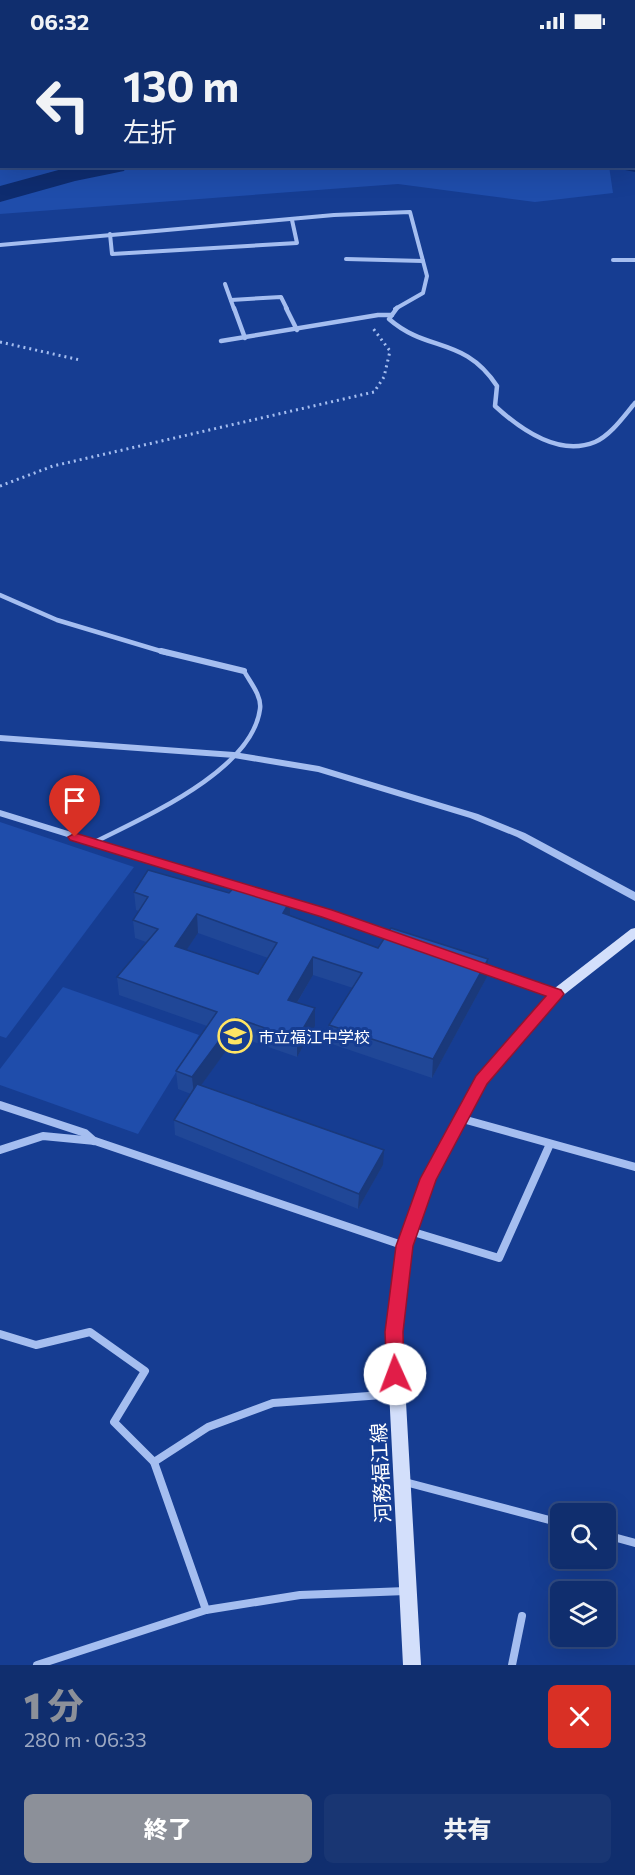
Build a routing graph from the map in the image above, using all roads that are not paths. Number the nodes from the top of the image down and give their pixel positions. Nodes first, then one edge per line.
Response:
1 (292, 220) junction
2 (110, 234) junction
3 (0, 244) edge
4 (346, 259) dead end
5 (613, 260) dead end
6 (635, 260) edge
7 (423, 261) junction
8 (225, 284) dead end
9 (231, 300) junction
10 (392, 315) junction
11 (297, 330) junction
12 (245, 338) junction
13 (221, 341) dead end
14 (635, 403) edge
15 (635, 411) edge
16 (627, 412) junction
17 (0, 595) edge
18 (244, 672) joint
19 (0, 738) edge
20 (234, 755) junction
21 (0, 813) edge
22 (93, 843) junction
23 (249, 890) edge
24 (272, 897) edge
25 (635, 897) edge
26 (635, 932) edge
27 (404, 940) edge
28 (469, 963) edge
29 (556, 994) junction
30 (0, 1105) edge
31 (459, 1118) junction
32 (95, 1142) junction
33 (550, 1144) junction
34 (0, 1150) edge
35 (635, 1167) edge
36 (407, 1238) junction
37 (0, 1334) edge
38 (396, 1394) junction
39 (154, 1462) junction
40 (401, 1480) junction
41 (550, 1520) edge
42 (616, 1538) edge
43 (635, 1543) edge
44 (407, 1591) junction
45 (207, 1610) junction
46 (522, 1616) dead end
47 (37, 1665) edge
48 (412, 1665) edge
49 (512, 1665) edge

1 - 2 street
1 - 2 street
1 - 7 street
2 - 3 street
4 - 7 street
5 - 6 street
7 - 10 street
8 - 9 street
9 - 11 street
9 - 12 street
10 - 11 street
10 - 16 street
11 - 12 street
12 - 13 street
14 - 16 street
15 - 16 street
17 - 18 street
18 - 20 lane
19 - 20 street
20 - 22 lane
20 - 25 street
21 - 22 street
22 - 23 street
24 - 27 street
26 - 29 main road, 河務福江線
28 - 29 street
29 - 31 main road, 河務福江線
30 - 32 street
31 - 33 street
31 - 36 main road, 河務福江線
32 - 34 street
32 - 36 street
33 - 35 street
33 - 36 street
36 - 38 main road, 河務福江線
37 - 39 street
38 - 39 street
38 - 40 main road, 河務福江線
39 - 45 street
40 - 41 street
40 - 44 main road, 河務福江線
42 - 43 street
44 - 45 street
44 - 48 main road, 河務福江線
45 - 47 street
46 - 49 street

